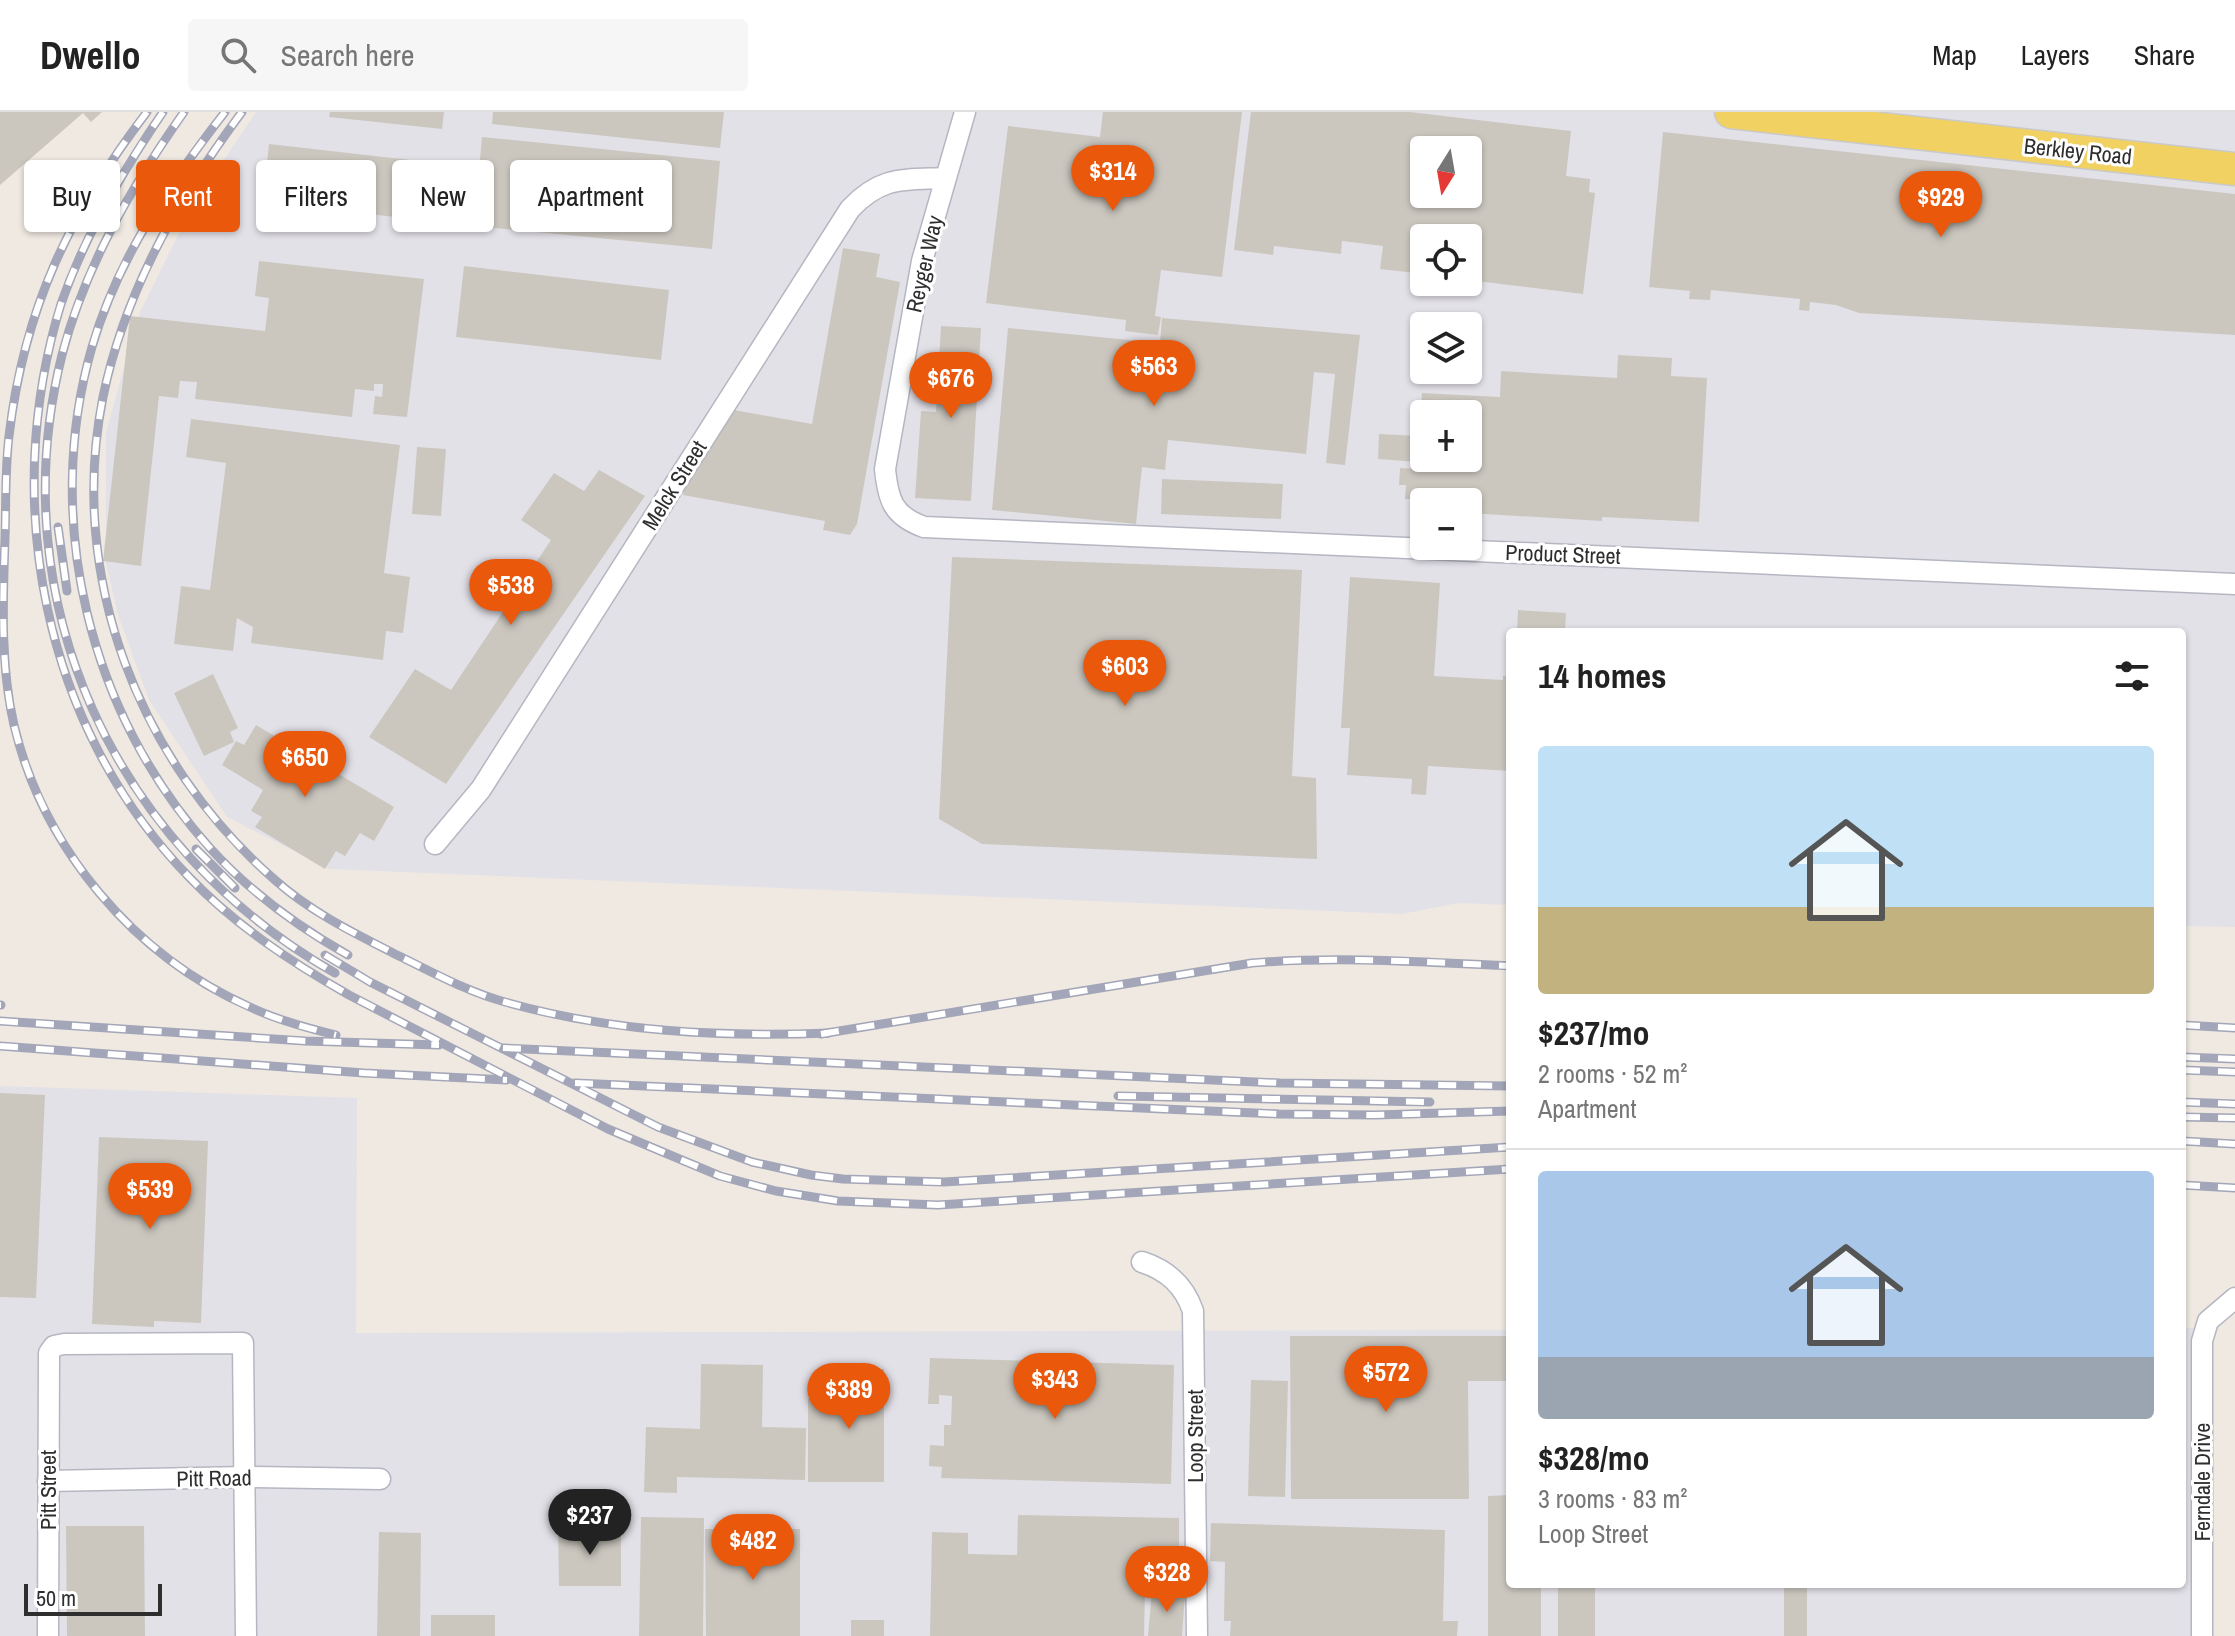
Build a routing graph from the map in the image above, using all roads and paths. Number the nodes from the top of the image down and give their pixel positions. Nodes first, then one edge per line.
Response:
1 (965, 112) edge
2 (1731, 112) edge
3 (2235, 169) edge
4 (945, 178) junction
5 (897, 511) joint
6 (2235, 584) edge
7 (435, 844) dead end
8 (1142, 1262) dead end
9 (2235, 1298) edge
10 (246, 1477) junction
11 (380, 1479) dead end
12 (48, 1481) junction
13 (48, 1636) edge
14 (246, 1636) edge
15 (1197, 1636) edge
16 (2202, 1636) edge

1 - 4 street, Reyger Way
2 - 3 main road, Berkley Road
4 - 5 street, Reyger Way
4 - 7 street, Melck Street
5 - 6 street, Product Street
8 - 15 street, Loop Street
9 - 16 street, Ferndale Drive
10 - 11 street, Pitt Road
10 - 12 street, Pitt Road
10 - 12 street, Pitt Street
10 - 14 street
12 - 13 street, Pitt Street

